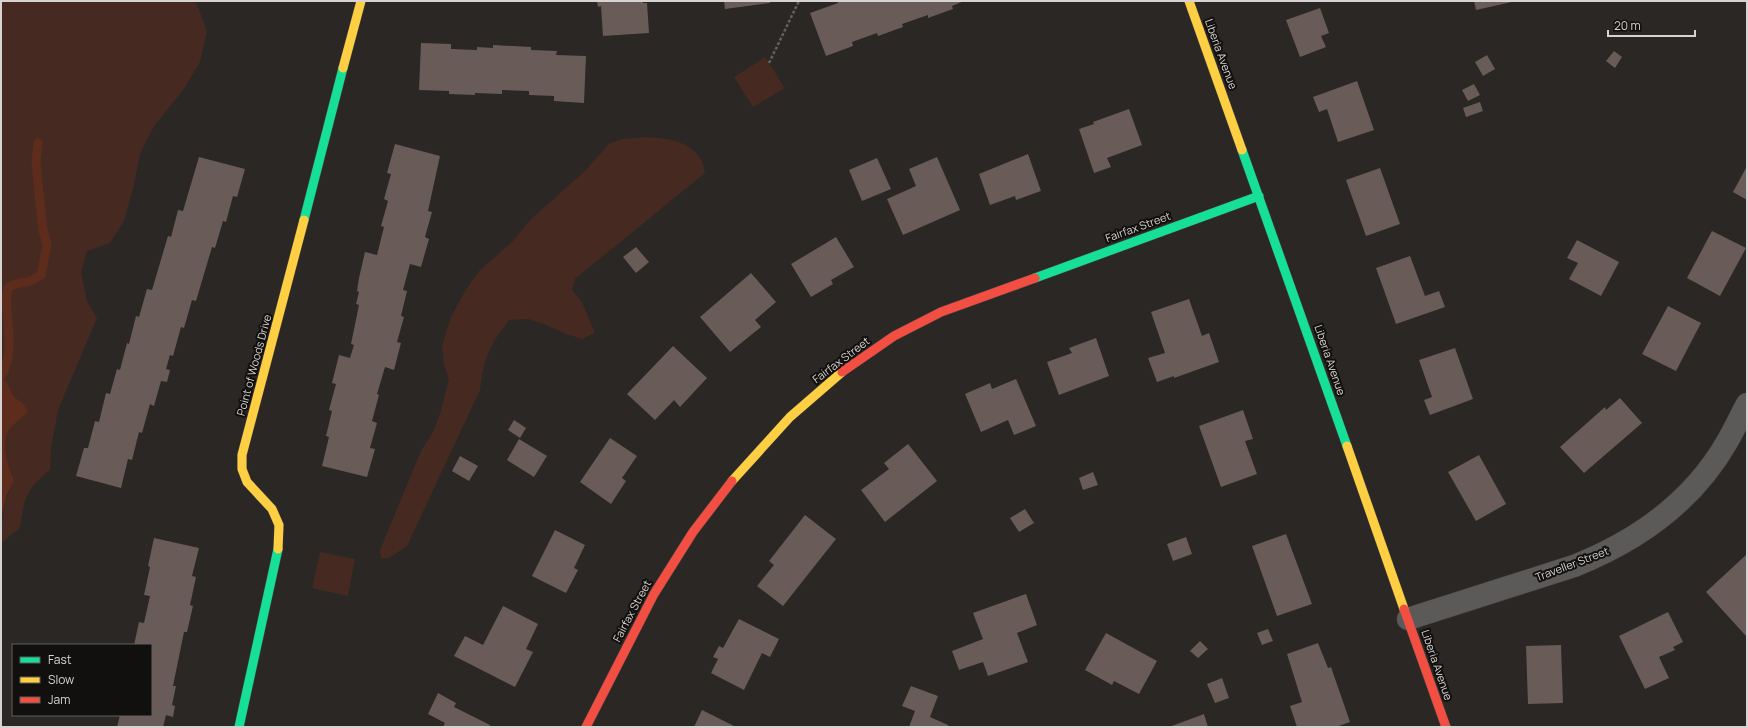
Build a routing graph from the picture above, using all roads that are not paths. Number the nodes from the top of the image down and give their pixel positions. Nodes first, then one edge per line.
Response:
1 (360, 1) edge
2 (1189, 1) edge
3 (1259, 196) junction
4 (1747, 404) edge
5 (1408, 619) junction
6 (239, 727) edge
7 (586, 727) edge
8 (1446, 727) edge

1 - 6 street, Point of Woods Drive
2 - 3 street, Liberia Avenue
3 - 5 street, Liberia Avenue
3 - 7 street, Fairfax Street
4 - 5 street, Traveller Street
5 - 8 street, Liberia Avenue

